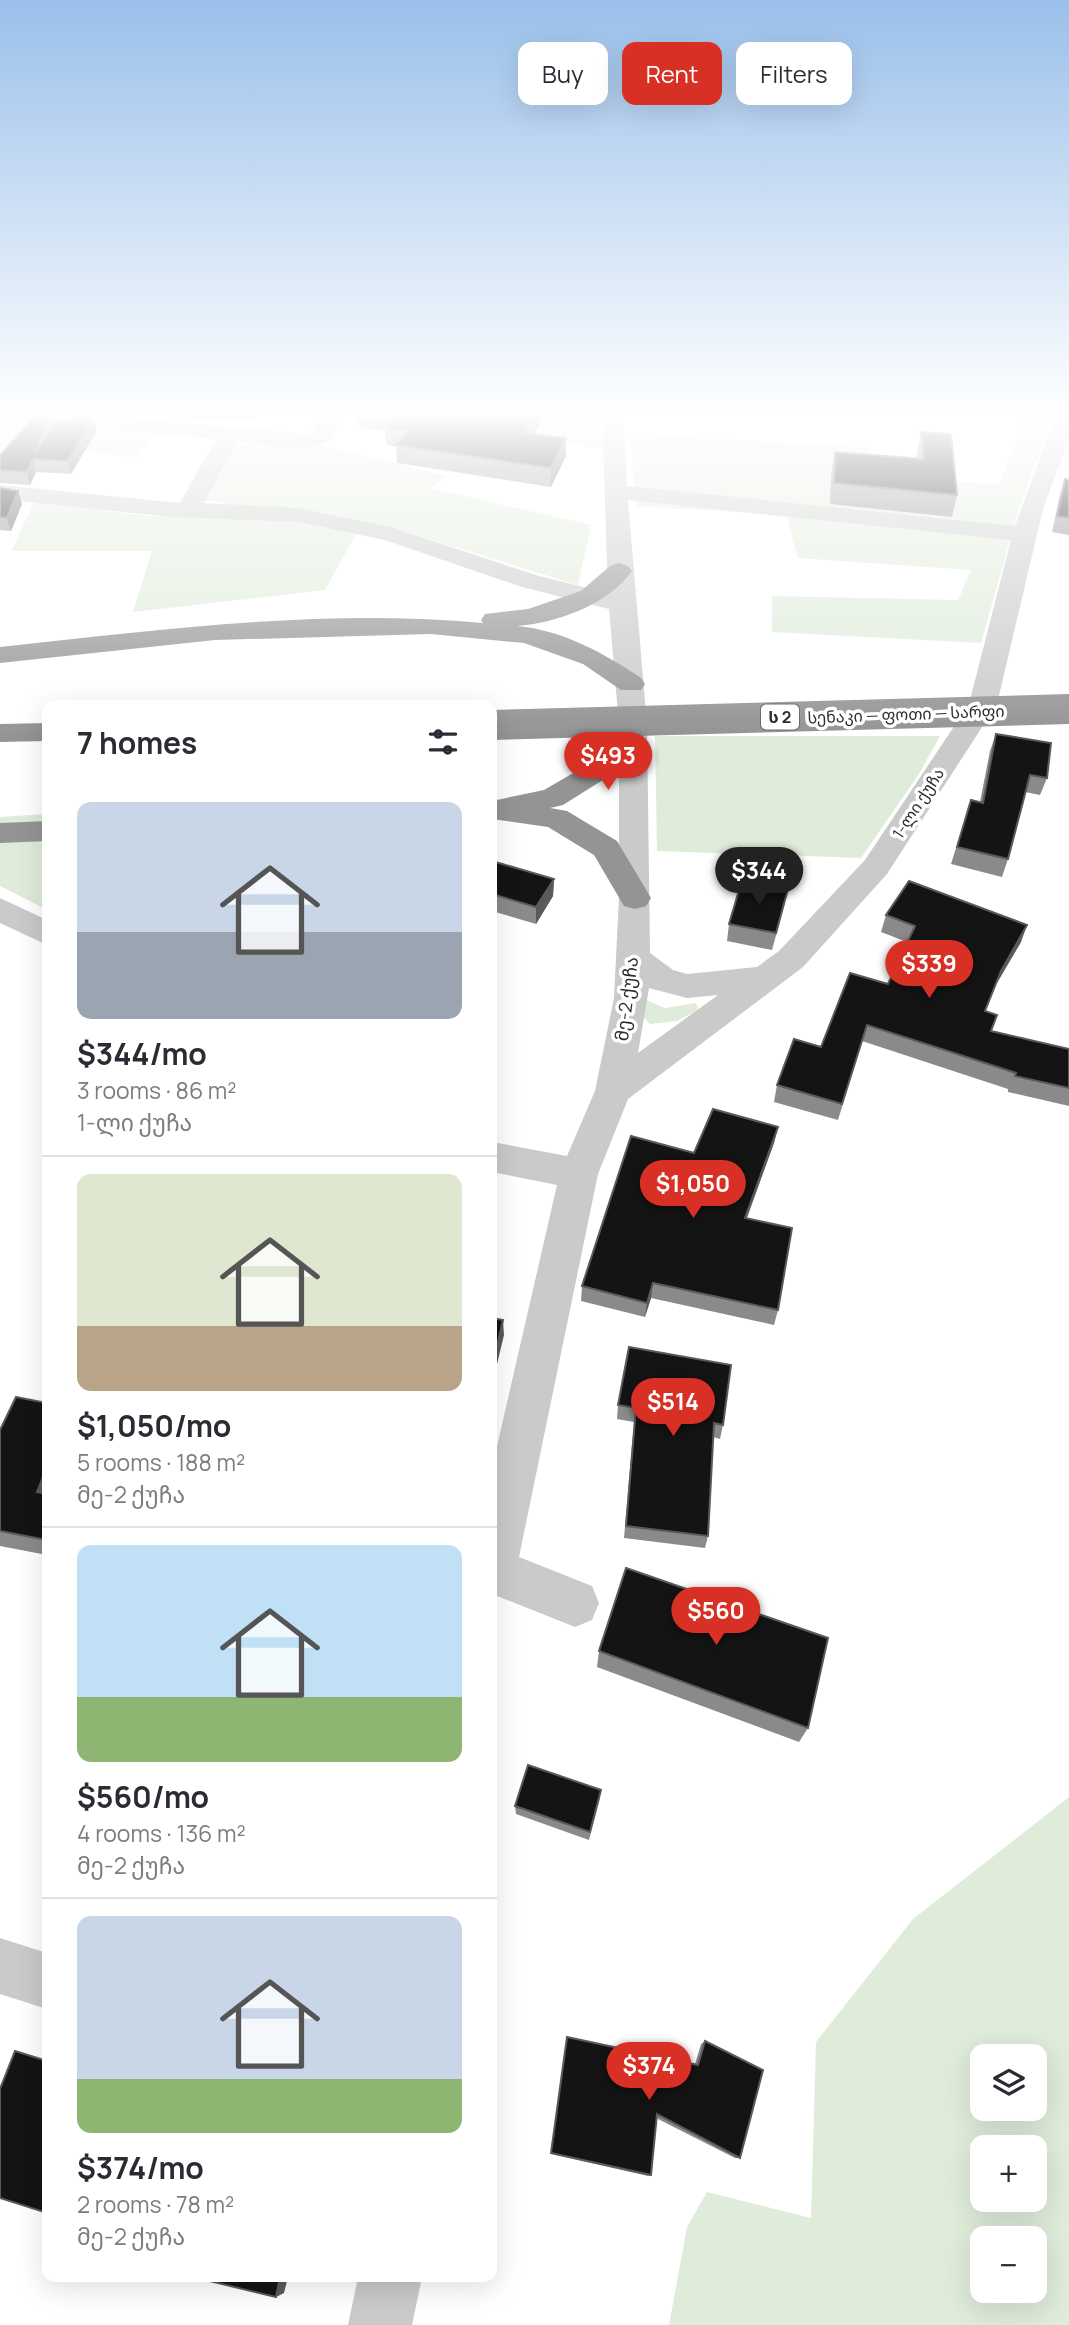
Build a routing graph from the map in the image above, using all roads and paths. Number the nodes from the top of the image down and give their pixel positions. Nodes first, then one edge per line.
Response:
1 (325, 520) edge
2 (618, 520) edge
3 (895, 520) edge
4 (1033, 520) edge
5 (1026, 534) junction
6 (619, 571) junction
7 (590, 596) junction
8 (622, 604) junction
9 (431, 625) junction
10 (0, 654) edge
11 (631, 684) junction
12 (1069, 709) edge
13 (497, 725) edge
14 (633, 725) junction
15 (42, 732) edge
16 (0, 733) edge
17 (497, 807) edge
18 (497, 809) edge
19 (42, 831) edge
20 (0, 833) edge
21 (635, 898) junction
22 (0, 909) edge
23 (42, 931) edge
24 (633, 958) junction
25 (769, 977) junction
26 (613, 1091) junction
27 (497, 1158) edge
28 (579, 1174) junction
29 (497, 1548) edge
30 (497, 1573) edge
31 (576, 1603) dead end
32 (0, 1966) edge
33 (42, 1979) edge
34 (389, 2282) edge
35 (380, 2325) edge

1 - 7 street
2 - 6 street, მე-2 ქუჩა
3 - 5 street
4 - 5 street, 1-ლი ქუჩა
5 - 25 street, 1-ლი ქუჩა
6 - 7 highway
6 - 8 street, მე-2 ქუჩა
7 - 8 street
7 - 9 highway
8 - 11 street, მე-2 ქუჩა
9 - 10 highway
9 - 11 highway
11 - 14 street, მე-2 ქუჩა
12 - 13 highway, სენაკი — ფოთი — სარფი / ს 2, bridge
14 - 17 highway
14 - 21 street, მე-2 ქუჩა
15 - 16 highway
18 - 21 highway
19 - 20 highway
21 - 24 street, მე-2 ქუჩა
22 - 23 street
24 - 25 street
24 - 26 street, მე-2 ქუჩა
25 - 26 street, 1-ლი ქუჩა
26 - 28 street, მე-2 ქუჩა
27 - 28 street
28 - 29 street, მე-2 ქუჩა
30 - 31 street
32 - 33 street
34 - 35 street

